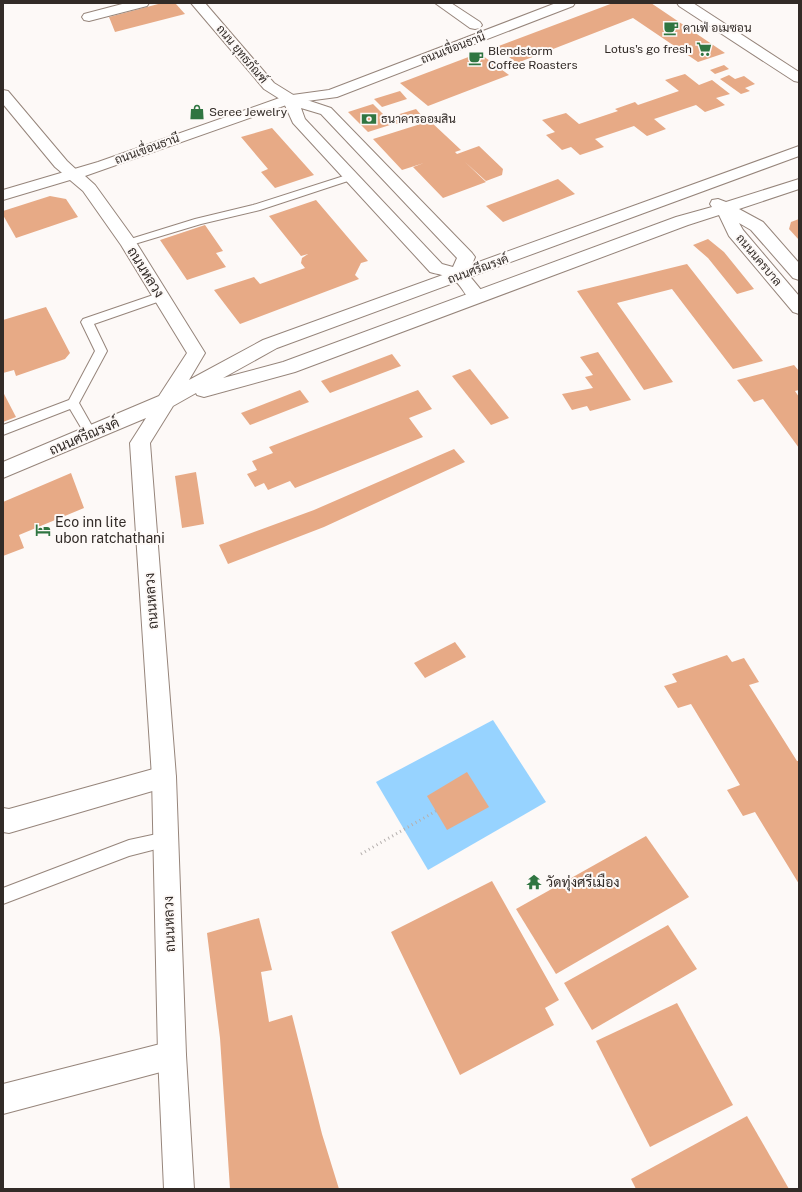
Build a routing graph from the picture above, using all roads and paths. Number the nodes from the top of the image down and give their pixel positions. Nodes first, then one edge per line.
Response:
1 (142, 3) edge
2 (198, 3) edge
3 (442, 3) edge
4 (530, 3) edge
5 (568, 3) edge
6 (684, 3) edge
7 (89, 18) dead end
8 (475, 25) junction
9 (490, 34) junction
10 (445, 36) dead end
11 (799, 78) edge
12 (318, 83) dead end
13 (3, 94) edge
14 (290, 99) junction
15 (799, 152) edge
16 (73, 174) junction
17 (350, 177) junction
18 (799, 184) edge
19 (701, 188) junction
20 (3, 195) edge
21 (724, 208) junction
22 (128, 243) junction
23 (799, 274) edge
24 (460, 275) junction
25 (162, 296) junction
26 (477, 296) junction
27 (799, 308) edge
28 (164, 402) junction
29 (73, 403) junction
30 (3, 430) edge
31 (90, 433) junction
32 (3, 470) edge
33 (164, 777) junction
34 (436, 811) dead end
35 (3, 820) edge
36 (166, 840) junction
37 (361, 854) dead end
38 (3, 896) edge
39 (172, 1055) junction
40 (3, 1100) edge
41 (179, 1189) edge

1 - 7 street
2 - 14 street, ถนน ยุทธภัณฑ์
3 - 8 street
4 - 8 street, ถนนเขื่อนธานี
5 - 9 street, ถนนเขื่อนธานี
6 - 11 street
8 - 9 street
8 - 10 street, ถนนเขื่อนธานี
9 - 14 street, ถนนเขื่อนธานี
12 - 14 street, ถนนเขื่อนธานี
13 - 16 street, ถนนหลวง
14 - 16 street, ถนนเขื่อนธานี
14 - 17 street
14 - 24 street, ถนน ยุทธภัณฑ์
15 - 19 street, ถนนศรีณรงค์
16 - 20 street, ถนนเขื่อนธานี
16 - 22 street, ถนนหลวง
17 - 22 lane
17 - 24 street
18 - 21 street, ถนนศรีณรงค์
19 - 21 street, ถนนนครบาล
19 - 24 street, ถนนศรีณรงค์
21 - 23 street, ถนนนครบาล
21 - 26 street, ถนนศรีณรงค์
21 - 27 street, ถนนนครบาล
22 - 25 street, ถนนหลวง
24 - 26 street
24 - 28 street, ถนนศรีณรงค์
25 - 28 street, ถนนหลวง
25 - 29 lane
26 - 28 street, ถนนศรีณรงค์
28 - 31 street, ถนนศรีณรงค์
28 - 33 street, ถนนหลวง
29 - 30 lane
29 - 31 lane
31 - 32 street, ถนนศรีณรงค์
33 - 35 street
33 - 36 street, ถนนหลวง
34 - 37 path
36 - 38 lane
36 - 39 street, ถนนหลวง
39 - 40 street
39 - 41 street, ถนนหลวง

